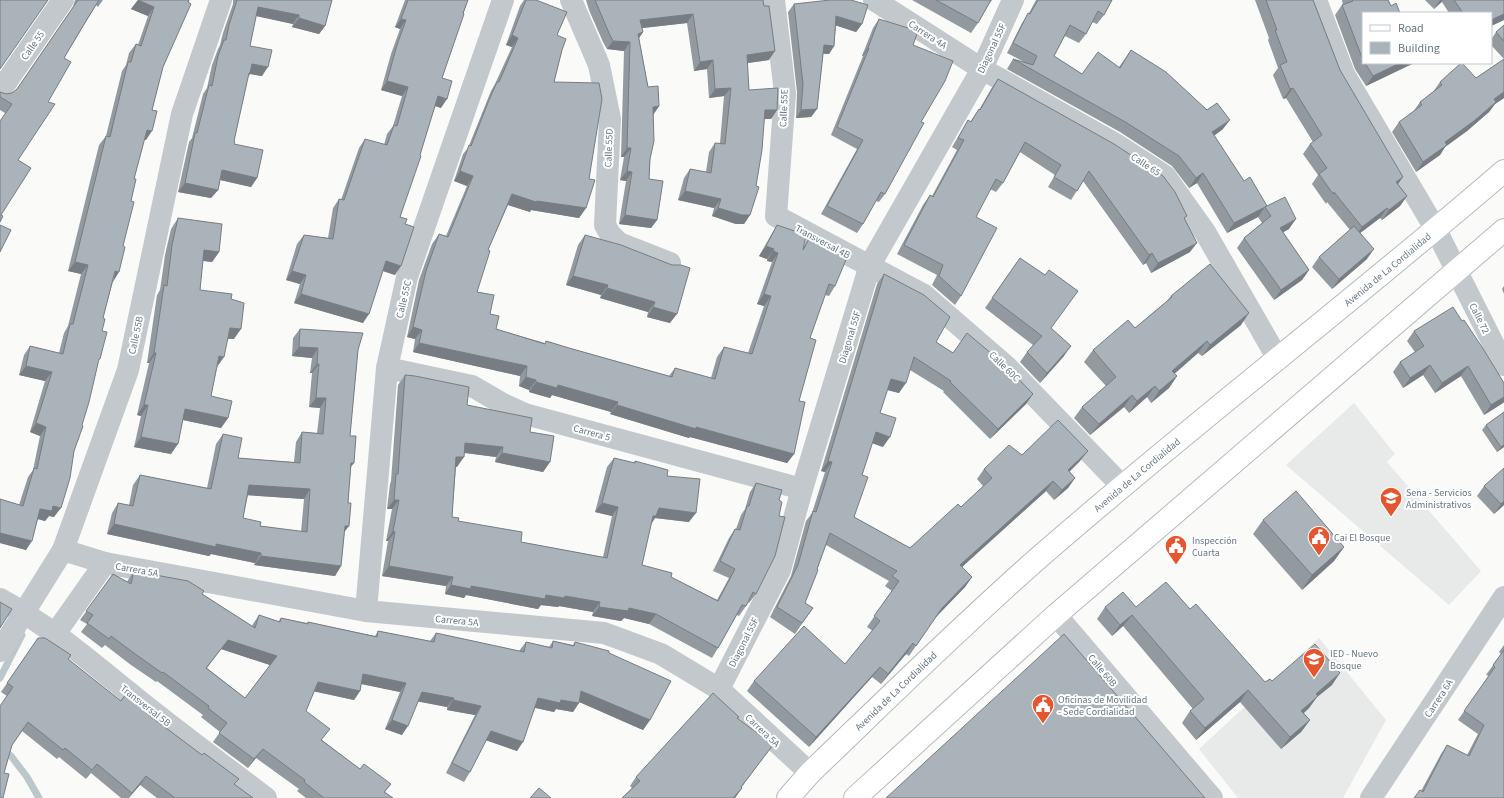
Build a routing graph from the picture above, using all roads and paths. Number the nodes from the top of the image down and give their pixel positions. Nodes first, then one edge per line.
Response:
1 (63, 0) edge
2 (221, 0) edge
3 (503, 0) edge
4 (572, 0) edge
5 (774, 0) edge
6 (874, 0) edge
7 (1013, 0) edge
8 (1316, 0) edge
9 (982, 69) junction
10 (0, 90) edge
11 (1504, 171) edge
12 (776, 216) joint
13 (1436, 230) junction
14 (1504, 230) edge
15 (670, 263) edge
16 (870, 266) junction
17 (1456, 270) junction
18 (1278, 358) junction
19 (1504, 366) edge
20 (386, 368) junction
21 (1122, 486) junction
22 (802, 489) junction
23 (64, 550) junction
24 (105, 563) junction
25 (1504, 597) edge
26 (0, 599) edge
27 (366, 611) junction
28 (25, 612) junction
29 (1056, 615) junction
30 (55, 634) junction
31 (0, 651) edge
32 (719, 689) junction
33 (810, 773) junction
34 (266, 798) edge
35 (788, 798) edge
36 (855, 798) edge
37 (1212, 798) edge
38 (1371, 798) edge

1 - 10 street, Calle 55
2 - 23 street, Calle 55B
3 - 20 street, Calle 55C
4 - 15 street, Calle 55D
5 - 12 street, Calle 55E
6 - 9 street, Carrera 4A
7 - 9 street, Diagonal 55F
8 - 13 street, Calle 72
9 - 16 street, Diagonal 55F
9 - 18 street, Calle 65
11 - 13 main road, Avenida de La Cordialidad
12 - 16 street, Transversal 4B
13 - 17 street, Calle 72
13 - 18 main road, Avenida de La Cordialidad
14 - 17 main road
16 - 21 street, Calle 60C
16 - 22 street, Diagonal 55F
17 - 19 street, Calle 72
17 - 29 main road
18 - 21 main road, Avenida de La Cordialidad
20 - 22 street, Carrera 5
20 - 27 street, Calle 55C
21 - 33 main road, Avenida de La Cordialidad
22 - 32 street, Diagonal 55F
23 - 24 street, Carrera 5A
23 - 28 street, Calle 55B
24 - 27 street, Carrera 5A
24 - 30 street
25 - 38 street, Carrera 6A
26 - 28 street, Transversal 5B
27 - 32 street, Carrera 5A
28 - 30 street, Transversal 5B
28 - 31 street, Calle 55B
29 - 36 main road
29 - 37 street, Calle 60B
30 - 34 street, Transversal 5B
32 - 33 street, Carrera 5A
33 - 35 main road, Avenida de La Cordialidad

